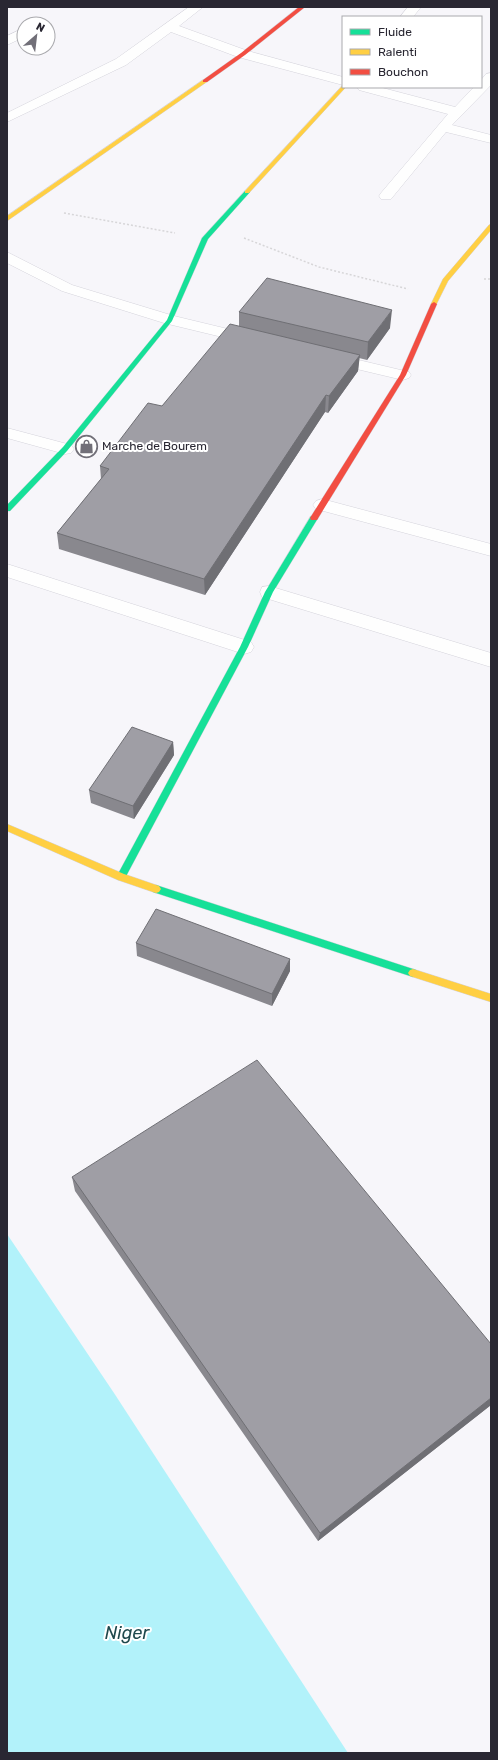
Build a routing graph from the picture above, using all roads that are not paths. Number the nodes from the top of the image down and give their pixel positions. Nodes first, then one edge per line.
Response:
1 (197, 7) edge
2 (302, 7) edge
3 (415, 7) edge
4 (407, 16) edge
5 (170, 27) junction
6 (16, 36) edge
7 (7, 41) edge
8 (243, 54) junction
9 (491, 77) edge
10 (342, 81) edge
11 (482, 86) edge
12 (342, 88) edge
13 (368, 88) edge
14 (480, 88) edge
15 (457, 112) junction
16 (7, 118) edge
17 (443, 127) junction
18 (491, 139) edge
19 (386, 196) dead end
20 (7, 219) edge
21 (491, 226) edge
22 (7, 257) edge
23 (170, 320) junction
24 (263, 342) edge
25 (318, 355) edge
26 (403, 375) junction
27 (7, 433) edge
28 (65, 449) junction
29 (322, 504) junction
30 (7, 509) edge
31 (491, 550) edge
32 (7, 570) edge
33 (269, 592) junction
34 (244, 647) junction
35 (491, 660) edge
36 (7, 827) edge
37 (120, 877) junction
38 (491, 998) edge

1 - 5 street
2 - 8 street
3 - 4 street
5 - 8 street
5 - 16 street
6 - 7 street
8 - 10 street
8 - 20 street
9 - 11 street
12 - 23 street
13 - 15 street
14 - 15 street
15 - 17 street
17 - 18 street
17 - 19 street
21 - 26 street
22 - 23 street
23 - 24 street
23 - 28 street
25 - 26 street
26 - 29 street
27 - 28 street
28 - 30 street
29 - 31 street
29 - 33 street
32 - 34 street
33 - 34 street
33 - 35 street
34 - 37 street
36 - 37 street
37 - 38 street

